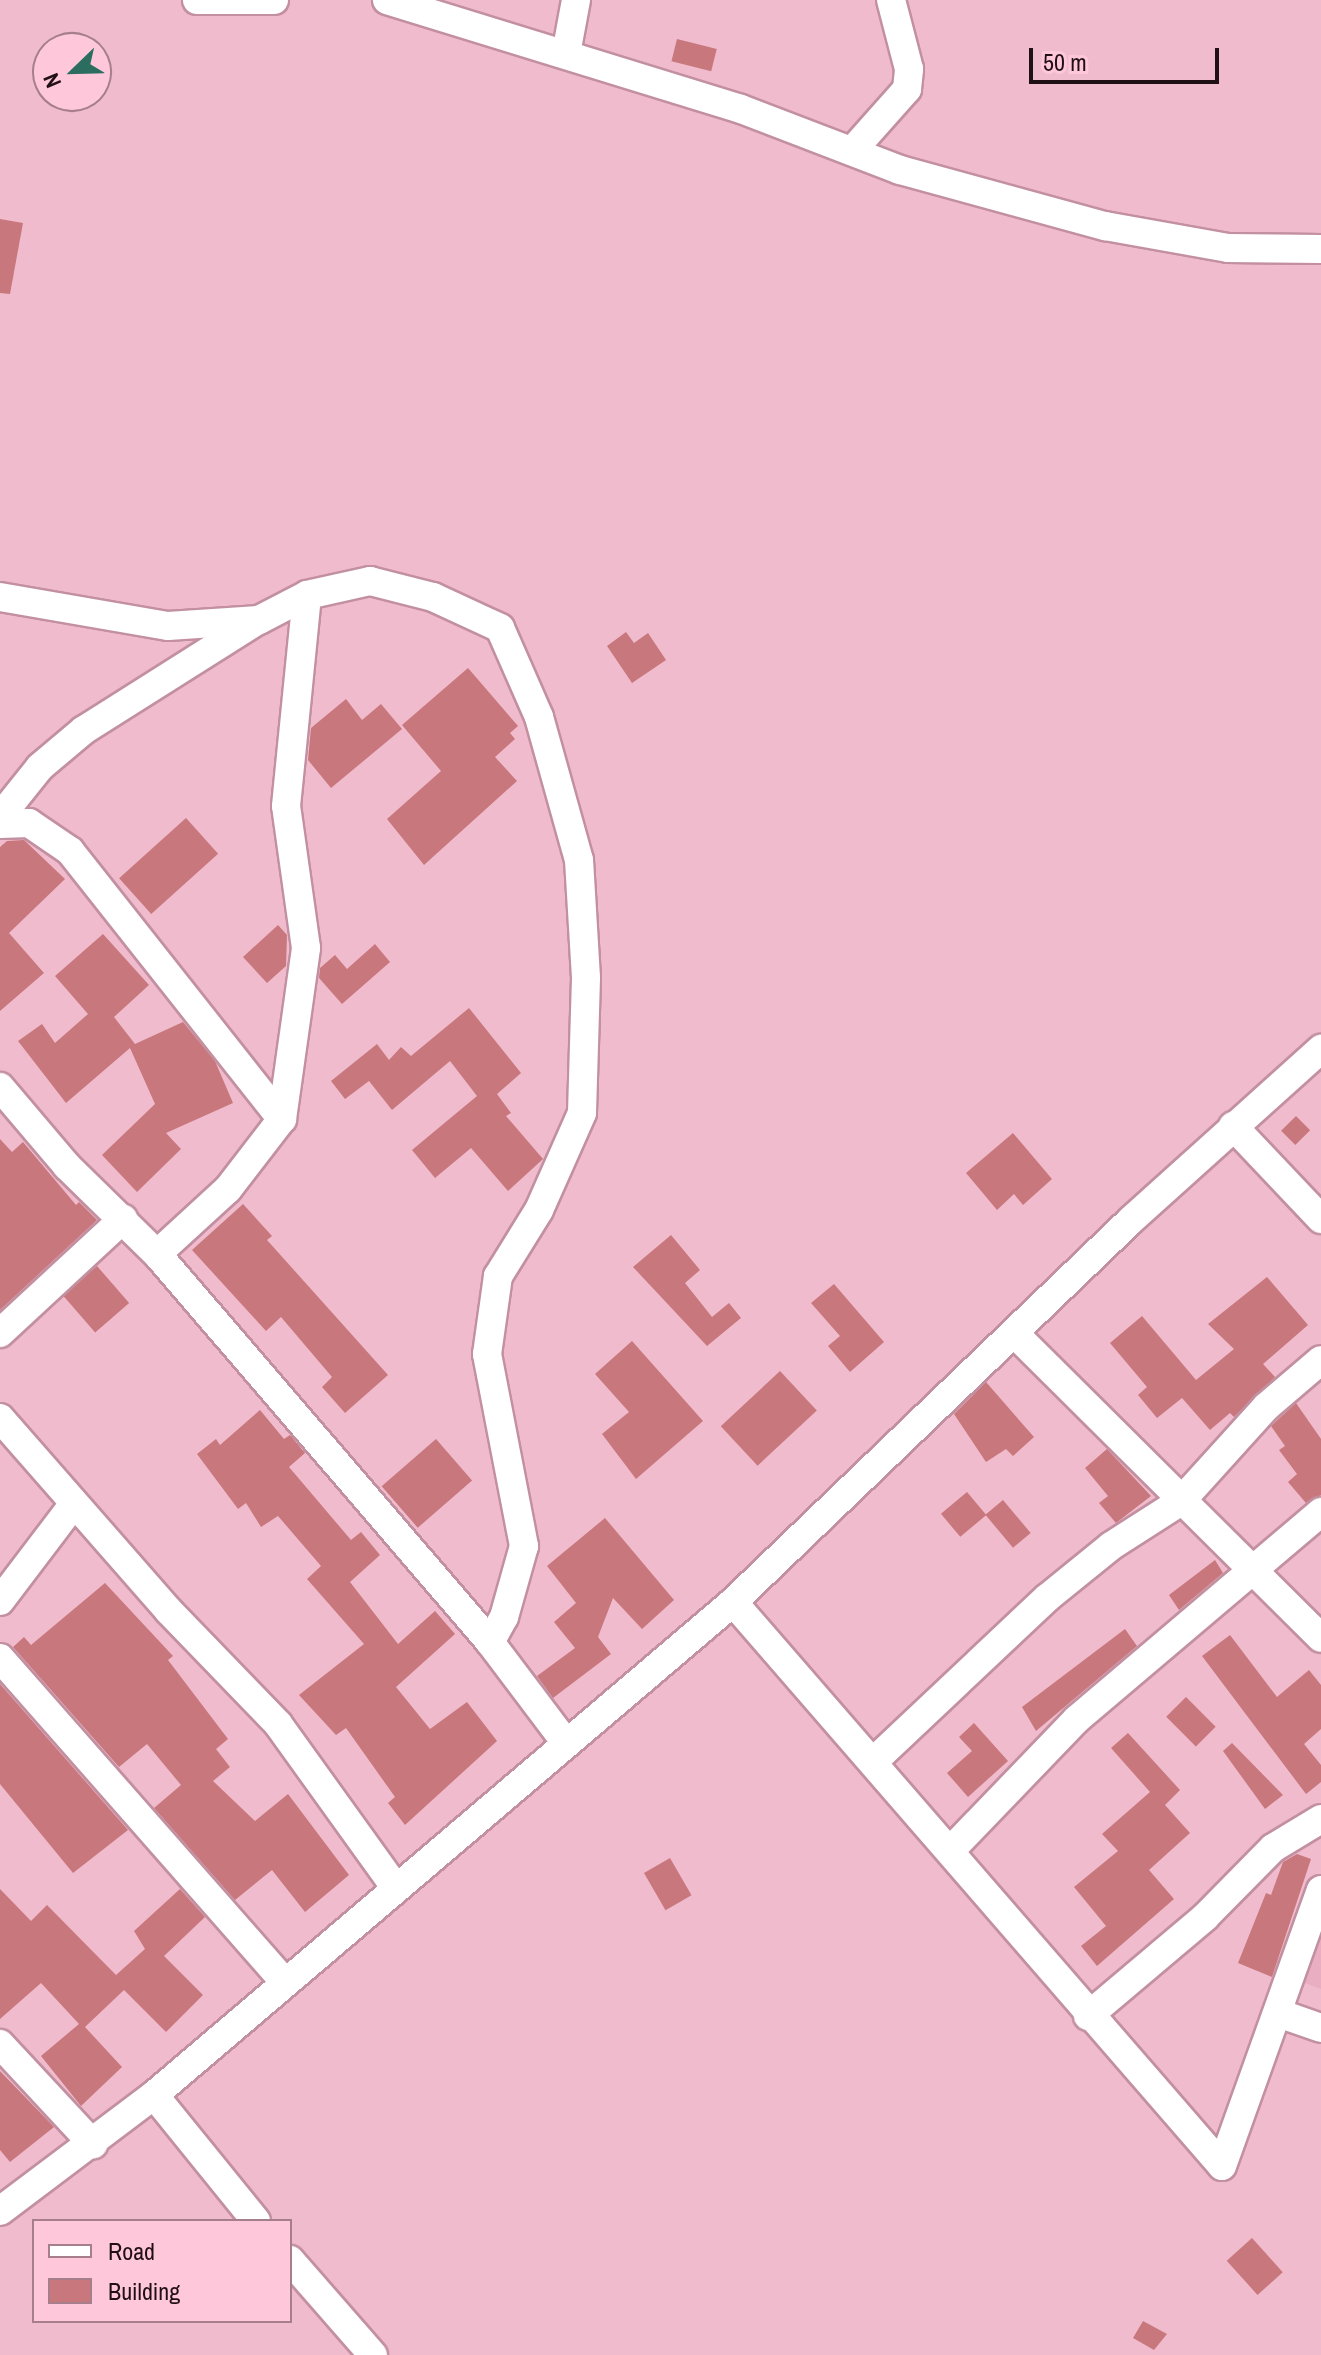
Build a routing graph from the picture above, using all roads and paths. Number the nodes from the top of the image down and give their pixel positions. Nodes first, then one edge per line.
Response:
1 (197, 0) edge
2 (274, 0) edge
3 (387, 0) edge
4 (576, 0) edge
5 (891, 0) edge
6 (566, 54) junction
7 (852, 151) junction
8 (1321, 249) edge
9 (307, 595) junction
10 (0, 597) edge
11 (259, 620) junction
12 (0, 817) edge
13 (0, 824) edge
14 (1321, 1049) edge
15 (0, 1087) edge
16 (282, 1119) junction
17 (1233, 1126) junction
18 (123, 1219) junction
19 (1321, 1219) edge
20 (157, 1254) junction
21 (0, 1333) edge
22 (1015, 1334) junction
23 (1321, 1360) edge
24 (0, 1418) edge
25 (1181, 1501) junction
26 (73, 1505) junction
27 (1321, 1512) edge
28 (1253, 1575) junction
29 (0, 1601) edge
30 (733, 1602) junction
31 (1321, 1638) edge
32 (490, 1642) junction
33 (0, 1658) edge
34 (566, 1743) junction
35 (874, 1761) junction
36 (1321, 1819) edge
37 (950, 1851) junction
38 (396, 1888) junction
39 (1321, 1890) edge
40 (284, 1981) junction
41 (1281, 2014) junction
42 (1088, 2016) junction
43 (1321, 2028) edge
44 (0, 2044) edge
45 (154, 2095) junction
46 (93, 2144) junction
47 (0, 2211) edge
48 (254, 2219) edge
49 (292, 2262) edge
50 (373, 2355) edge

1 - 2 street
3 - 6 street
4 - 6 street
5 - 7 street
6 - 7 street
7 - 8 street
9 - 11 street
9 - 16 street
9 - 32 street
10 - 11 street
11 - 12 street
13 - 16 street
14 - 17 street
15 - 18 street
16 - 20 street
17 - 19 street
17 - 22 street
18 - 20 street
18 - 21 street
20 - 32 street
22 - 25 street
22 - 30 street
23 - 25 street
24 - 26 street
25 - 28 street
25 - 35 street
26 - 29 street
26 - 38 street
27 - 28 street
28 - 31 street
28 - 37 street
30 - 34 street
30 - 35 street
32 - 34 street
33 - 40 street
34 - 38 street
35 - 37 street
36 - 42 street
37 - 42 street
38 - 40 street
39 - 41 street
40 - 45 street
41 - 42 street
41 - 43 street
44 - 46 street
45 - 46 street
45 - 48 street
46 - 47 street
49 - 50 street

